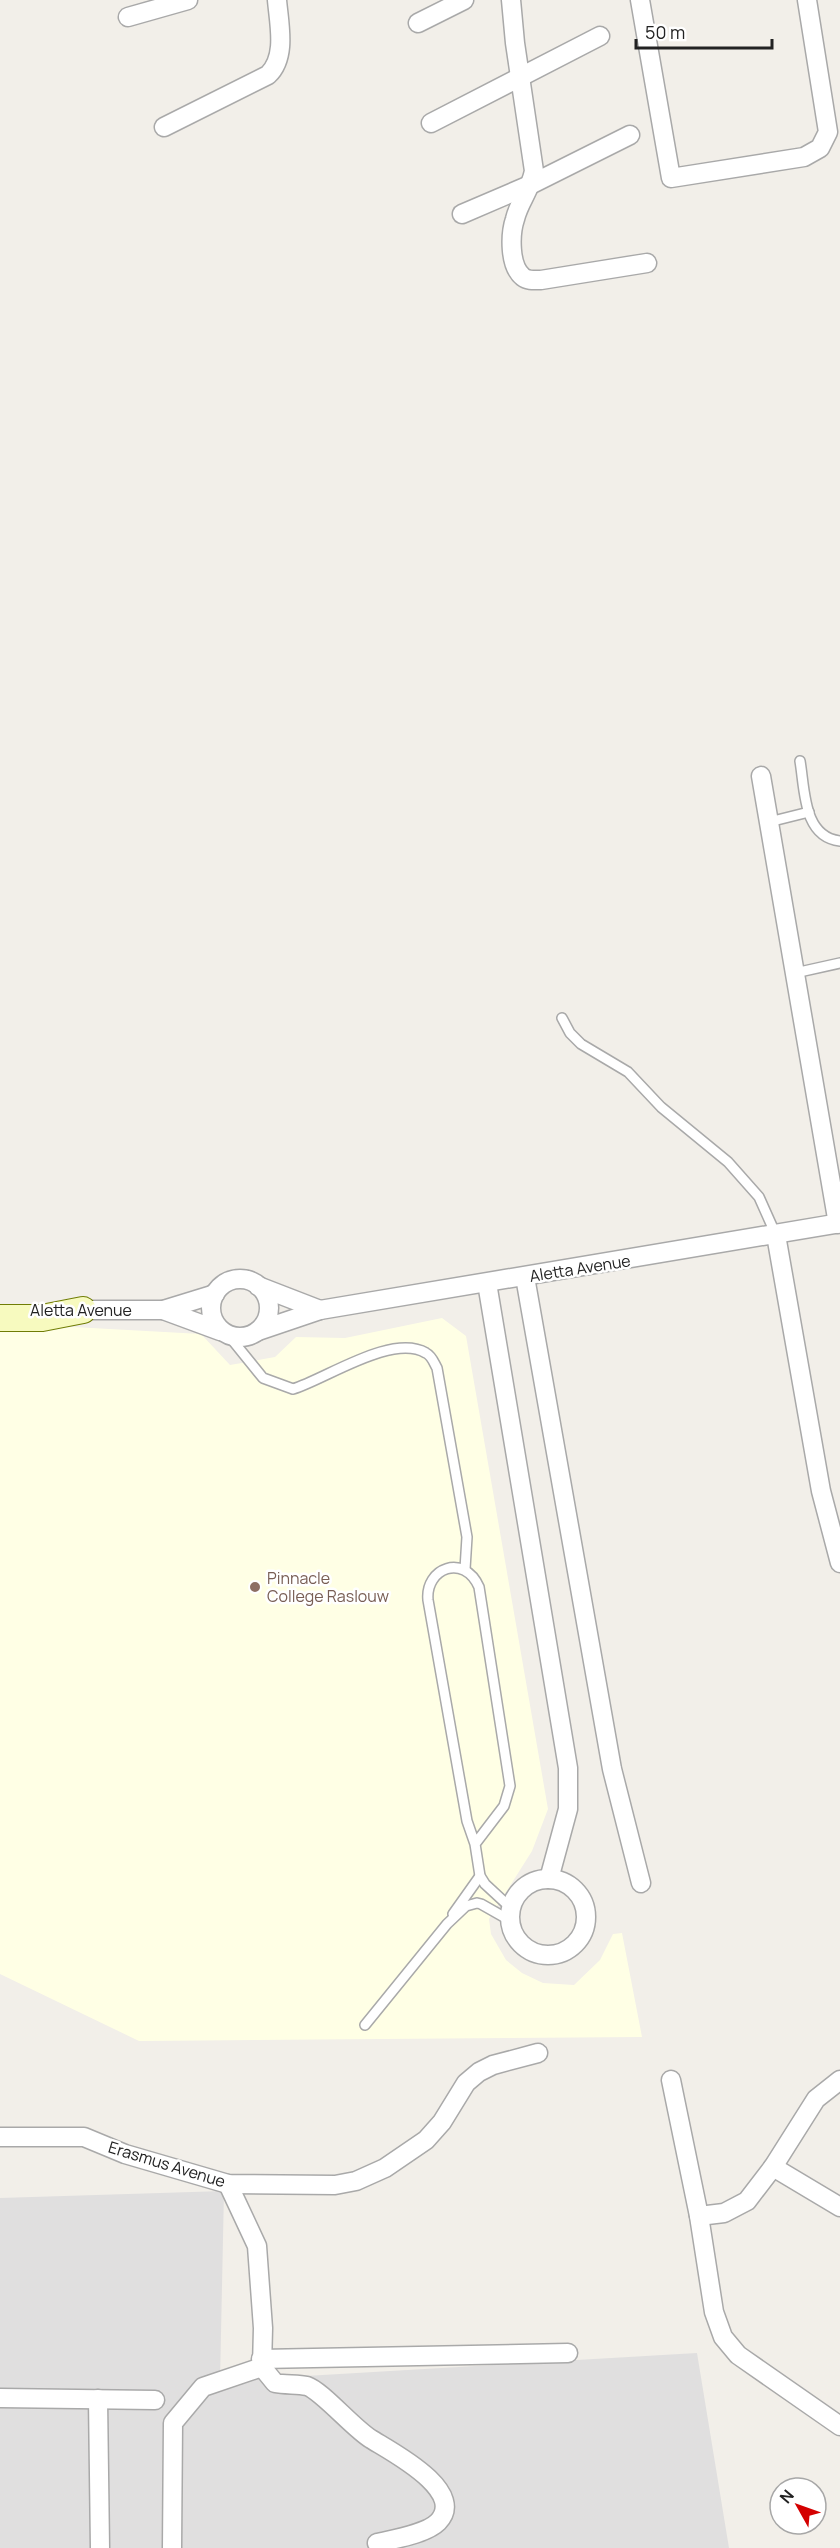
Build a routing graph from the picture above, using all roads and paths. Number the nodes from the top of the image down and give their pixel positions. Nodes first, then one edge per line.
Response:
1 (188, 0) edge
2 (278, 0) edge
3 (464, 0) edge
4 (511, 0) edge
5 (640, 0) edge
6 (807, 0) edge
7 (128, 17) dead end
8 (418, 24) dead end
9 (600, 36) dead end
10 (520, 79) junction
11 (431, 123) dead end
12 (164, 127) dead end
13 (630, 135) dead end
14 (532, 184) junction
15 (462, 214) dead end
16 (647, 263) dead end
17 (800, 761) dead end
18 (761, 776) dead end
19 (809, 812) junction
20 (769, 822) junction
21 (840, 841) edge
22 (840, 963) edge
23 (795, 973) junction
24 (562, 1018) dead end
25 (839, 1223) edge
26 (776, 1235) junction
27 (525, 1277) junction
28 (487, 1283) junction
29 (258, 1286) junction
30 (214, 1294) junction
31 (0, 1309) edge
32 (83, 1310) junction
33 (163, 1310) junction
34 (320, 1310) junction
35 (0, 1318) edge
36 (258, 1331) junction
37 (225, 1333) junction
38 (840, 1563) edge
39 (465, 1569) junction
40 (475, 1844) junction
41 (480, 1875) junction
42 (549, 1879) junction
43 (641, 1883) dead end
44 (511, 1914) junction
45 (447, 1924) junction
46 (365, 2025) dead end
47 (538, 2053) dead end
48 (671, 2080) dead end
49 (840, 2080) edge
50 (0, 2136) edge
51 (773, 2167) junction
52 (228, 2184) junction
53 (840, 2207) edge
54 (699, 2216) junction
55 (568, 2353) dead end
56 (261, 2363) junction
57 (0, 2398) edge
58 (98, 2399) junction
59 (155, 2400) dead end
60 (840, 2426) edge
61 (377, 2542) dead end
62 (100, 2548) edge
63 (172, 2548) edge

1 - 7 street
2 - 12 street
3 - 8 street
4 - 10 street
5 - 6 street
9 - 10 street
10 - 11 street
10 - 14 street
13 - 14 street
14 - 15 street
14 - 16 street
17 - 19 lane
18 - 20 street
19 - 20 lane
19 - 21 lane
20 - 23 street
22 - 23 lane
23 - 25 street
24 - 26 lane
25 - 26 street, Aletta Avenue
26 - 27 street, Aletta Avenue
26 - 38 street
27 - 28 street, Aletta Avenue
27 - 43 street
28 - 34 street, Aletta Avenue
28 - 42 street
29 - 30 street
29 - 34 street
29 - 36 street
30 - 33 street, Aletta Avenue
30 - 37 street
31 - 32 street, Aletta Avenue
32 - 33 street, Aletta Avenue
32 - 35 main road
33 - 37 street, Aletta Avenue
34 - 36 street, Aletta Avenue
36 - 37 street
37 - 39 lane
39 - 40 lane
39 - 40 lane
40 - 41 lane
41 - 44 lane
41 - 45 lane
42 - 44 street
42 - 44 street
44 - 45 lane
45 - 46 lane
47 - 52 street, Erasmus Avenue
48 - 54 street
49 - 51 street
50 - 52 street, Erasmus Avenue
51 - 53 street
51 - 54 street
52 - 56 street
54 - 60 street
55 - 56 street
56 - 61 street
56 - 63 street
57 - 58 street
58 - 59 street
58 - 62 street

